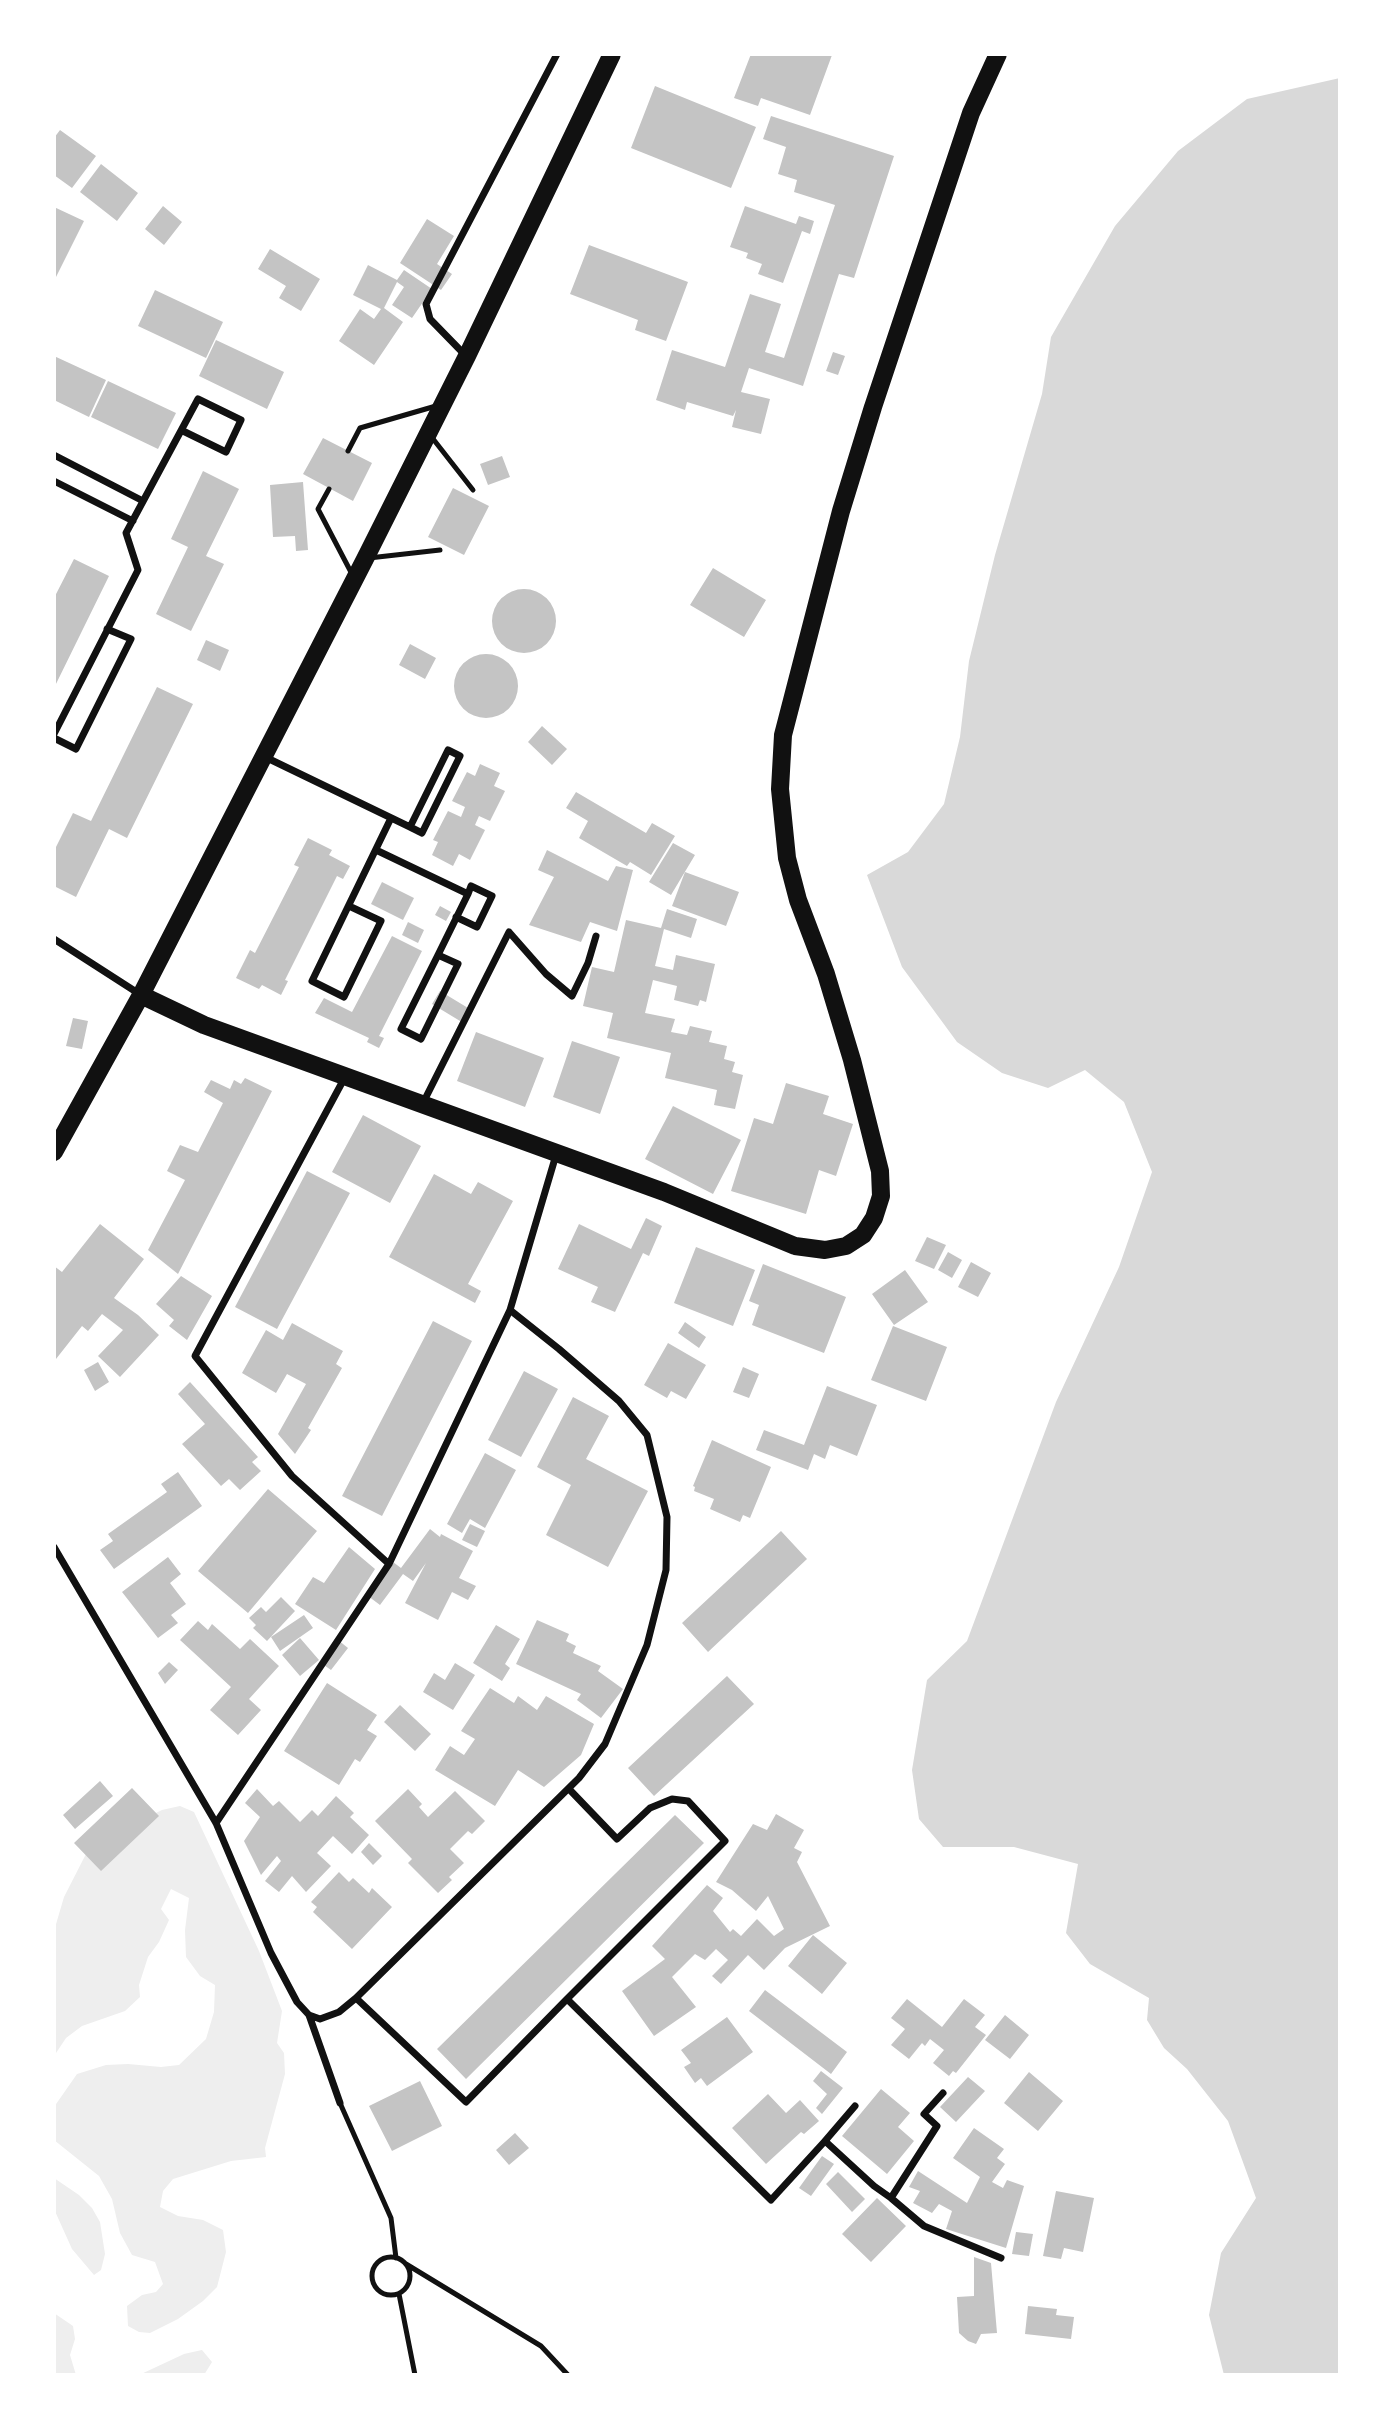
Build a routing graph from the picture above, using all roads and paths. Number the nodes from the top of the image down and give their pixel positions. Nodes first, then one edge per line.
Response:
1 (557, 54) edge
2 (612, 54) edge
3 (998, 54) edge
4 (467, 356) junction
5 (442, 404) junction
6 (183, 431) junction
7 (428, 432) junction
8 (348, 451) dead end
9 (54, 455) edge
10 (54, 481) edge
11 (329, 489) dead end
12 (473, 490) dead end
13 (143, 501) junction
14 (133, 521) junction
15 (440, 550) dead end
16 (365, 559) junction
17 (355, 578) junction
18 (107, 629) junction
19 (54, 736) edge
20 (262, 756) junction
21 (391, 818) junction
22 (410, 827) junction
23 (376, 850) junction
24 (468, 894) junction
25 (349, 906) junction
26 (456, 917) junction
27 (596, 936) dead end
28 (54, 939) edge
29 (438, 955) junction
30 (141, 995) junction
31 (345, 1077) junction
32 (422, 1105) junction
33 (54, 1152) edge
34 (556, 1154) junction
35 (509, 1310) junction
36 (54, 1547) edge
37 (389, 1564) junction
38 (569, 1789) junction
39 (216, 1823) junction
40 (356, 1998) junction
41 (567, 1999) junction
42 (309, 2015) junction
43 (943, 2093) dead end
44 (340, 2104) joint
45 (855, 2106) dead end
46 (825, 2141) junction
47 (891, 2198) junction
48 (396, 2258) junction
49 (1001, 2258) dead end
50 (406, 2264) junction
51 (399, 2294) junction
52 (415, 2375) edge
53 (568, 2375) edge

1 - 4 street
2 - 4 main road
3 - 34 main road
4 - 5 main road
5 - 7 main road
5 - 8 lane
6 - 6 street
6 - 13 street
7 - 12 lane
7 - 16 main road
9 - 13 street
10 - 14 street
11 - 17 lane
13 - 14 street
14 - 18 street
15 - 16 lane
16 - 17 main road
17 - 20 main road
18 - 19 street
18 - 19 street
20 - 21 street
20 - 30 main road
21 - 22 street
21 - 23 street
22 - 22 street
23 - 24 street
23 - 25 street
24 - 26 street
24 - 26 street
25 - 25 street
26 - 29 street
27 - 32 street
28 - 30 street
29 - 29 street
30 - 31 main road
30 - 33 main road
31 - 32 main road
31 - 37 street
32 - 34 main road
34 - 35 street
35 - 37 street
35 - 38 street
36 - 39 street
37 - 39 street
38 - 40 street
38 - 41 street
39 - 42 street
40 - 41 street
40 - 42 street
41 - 46 street
42 - 44 street
43 - 47 street
44 - 48 lane
45 - 46 street
46 - 47 street
47 - 49 street
48 - 50 lane
48 - 51 lane
50 - 51 lane
50 - 53 lane
51 - 52 lane

